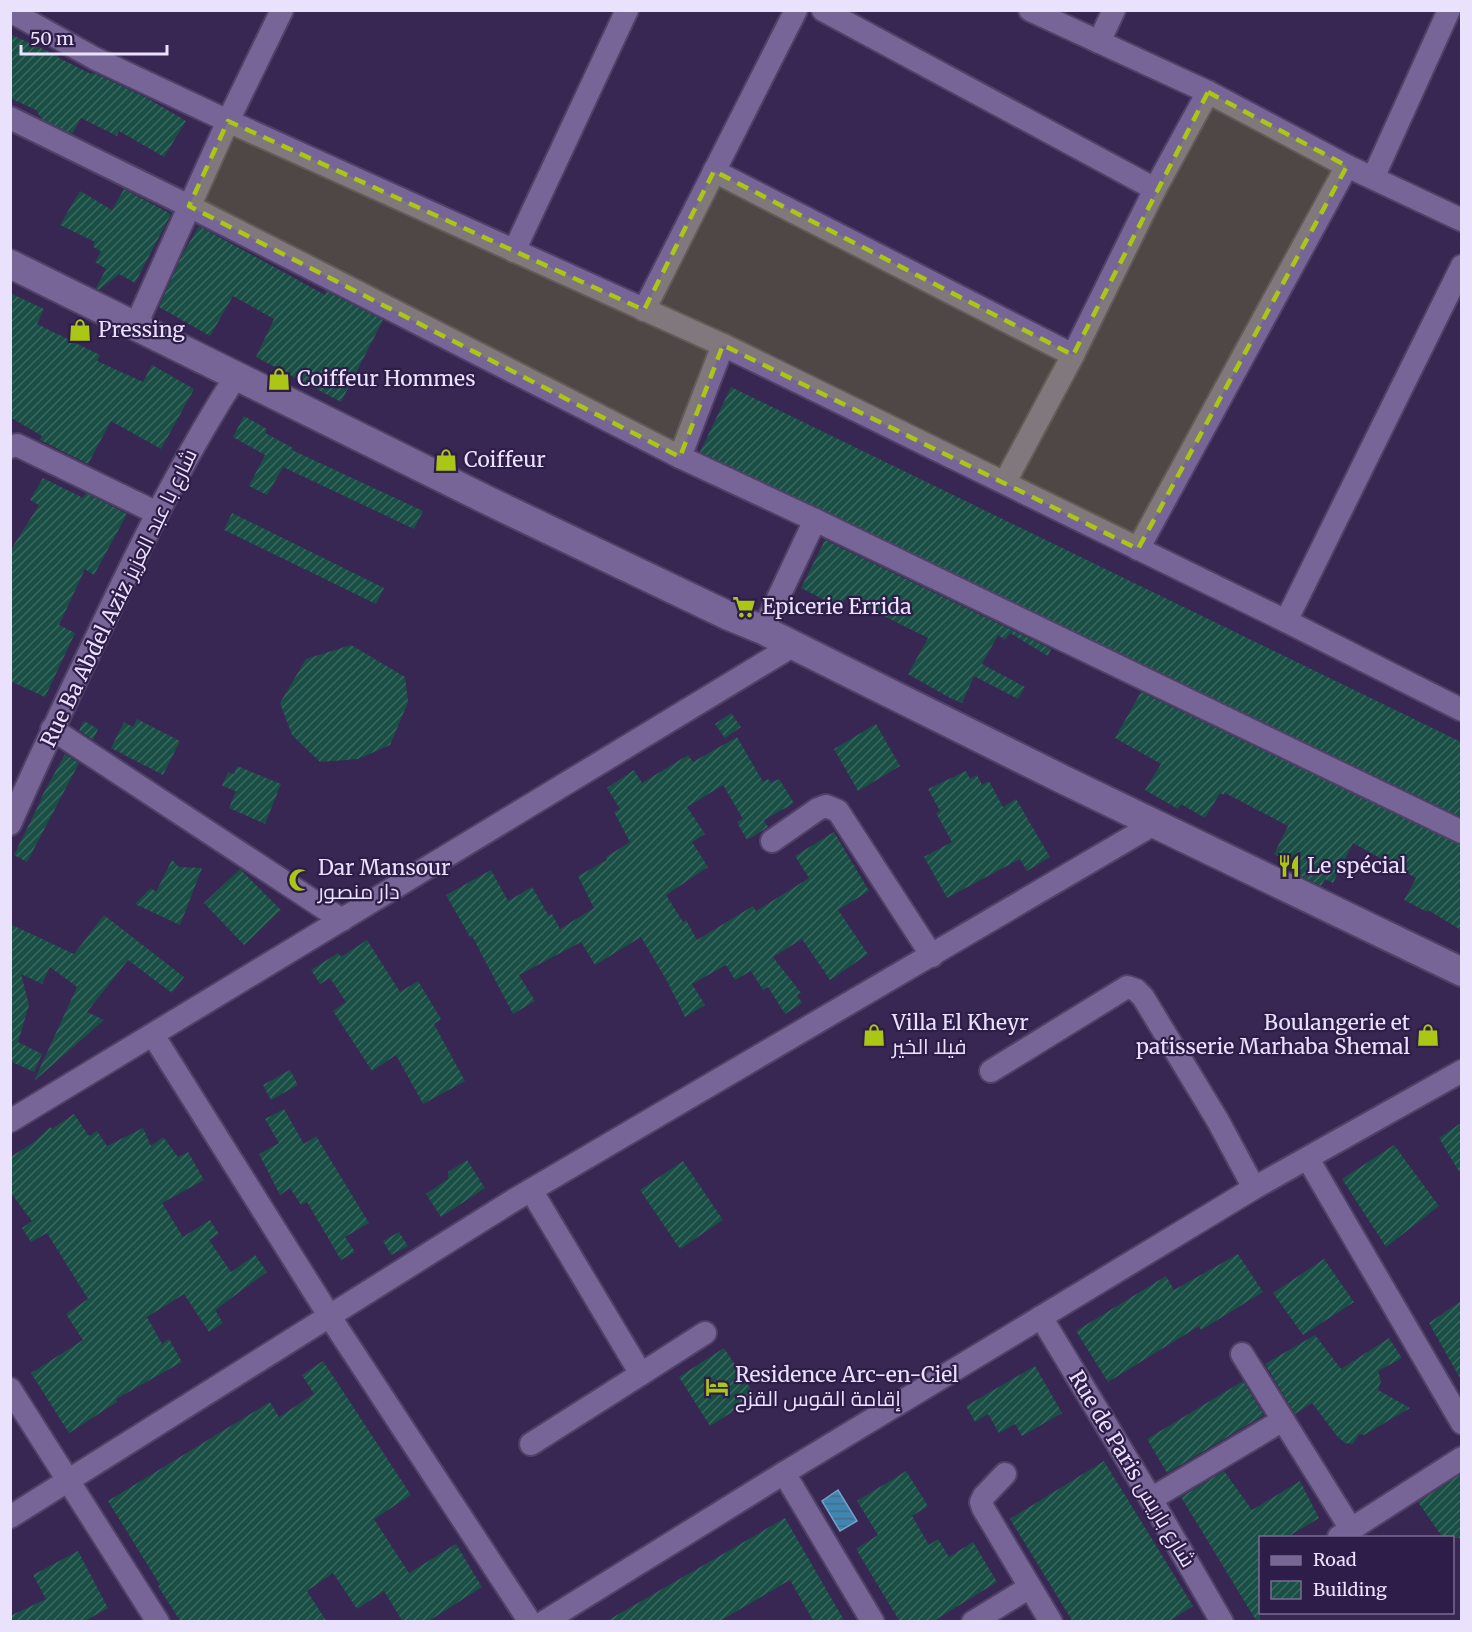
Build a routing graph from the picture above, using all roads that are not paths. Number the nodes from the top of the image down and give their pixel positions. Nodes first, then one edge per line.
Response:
1 (282, 10) edge
2 (627, 10) edge
3 (796, 10) edge
4 (823, 10) edge
5 (1030, 10) edge
6 (1114, 10) edge
7 (1449, 10) edge
8 (10, 11) edge
9 (1099, 42) junction
10 (1208, 92) junction
11 (10, 118) edge
12 (228, 121) junction
13 (1347, 166) junction
14 (714, 171) junction
15 (1373, 178) junction
16 (1155, 189) junction
17 (189, 206) junction
18 (1461, 220) edge
19 (514, 251) junction
20 (10, 264) edge
21 (1461, 266) edge
22 (644, 310) junction
23 (135, 327) junction
24 (723, 345) junction
25 (1073, 355) junction
26 (236, 376) junction
27 (10, 447) edge
28 (680, 457) junction
29 (1005, 482) junction
30 (157, 513) junction
31 (815, 520) junction
32 (1138, 549) junction
33 (1286, 621) junction
34 (763, 630) junction
35 (794, 645) junction
36 (1461, 710) edge
37 (52, 729) junction
38 (10, 824) edge
39 (1154, 824) junction
40 (1461, 832) edge
41 (772, 842) dead end
42 (342, 920) junction
43 (932, 956) junction
44 (1461, 972) edge
45 (153, 1035) junction
46 (991, 1071) dead end
47 (1461, 1071) edge
48 (10, 1121) edge
49 (1308, 1159) junction
50 (1254, 1188) junction
51 (531, 1190) junction
52 (330, 1317) junction
53 (1041, 1317) junction
54 (705, 1333) dead end
55 (1242, 1354) dead end
56 (641, 1374) junction
57 (10, 1389) edge
58 (1283, 1420) junction
59 (1461, 1424) edge
60 (531, 1444) dead end
61 (1461, 1458) edge
62 (783, 1473) junction
63 (1005, 1474) dead end
64 (68, 1482) junction
65 (1151, 1499) junction
66 (10, 1517) edge
67 (1344, 1533) edge
68 (1030, 1587) junction
69 (1212, 1618) edge
70 (158, 1622) edge
71 (530, 1622) edge
72 (544, 1622) edge
73 (873, 1622) edge
74 (973, 1622) edge
75 (1051, 1622) edge

1 - 12 street
2 - 19 street
3 - 14 street
4 - 16 street
5 - 9 street
6 - 9 street
7 - 15 street
8 - 12 street
9 - 10 street
10 - 13 street
10 - 16 street
11 - 17 street
12 - 17 street
12 - 19 street
13 - 15 street
13 - 32 street
14 - 22 street
14 - 25 street
15 - 18 street
16 - 25 street
17 - 23 street
17 - 28 street
19 - 22 street
20 - 23 street
21 - 33 street
22 - 24 street
23 - 26 street
24 - 28 street
24 - 29 street
25 - 29 street
26 - 30 street, Rue Ba Abdel Aziz شارع با عبد العزيز
26 - 34 street
27 - 30 street
28 - 31 street
29 - 32 street
30 - 37 street, Rue Ba Abdel Aziz شارع با عبد العزيز
31 - 34 street
31 - 40 street
32 - 33 street
33 - 36 street
34 - 35 street
35 - 39 street
35 - 42 street
37 - 38 street, Rue Ba Abdel Aziz شارع با عبد العزيز
37 - 42 street
39 - 43 street
39 - 44 street
41 - 43 street
42 - 45 street
43 - 51 street
45 - 48 street
45 - 52 street
46 - 50 street
47 - 49 street
49 - 50 street
49 - 59 street
50 - 53 street
51 - 52 street
51 - 56 street
52 - 64 street
52 - 71 street
53 - 62 street
53 - 65 street, Rue de Paris شارع باريس
54 - 56 street
55 - 58 street
56 - 60 street
57 - 64 street
58 - 65 street
58 - 67 street
61 - 67 street
62 - 72 street
62 - 73 street
63 - 68 street
64 - 66 street
64 - 70 street
65 - 69 street, Rue de Paris شارع باريس
68 - 74 street
68 - 75 street

